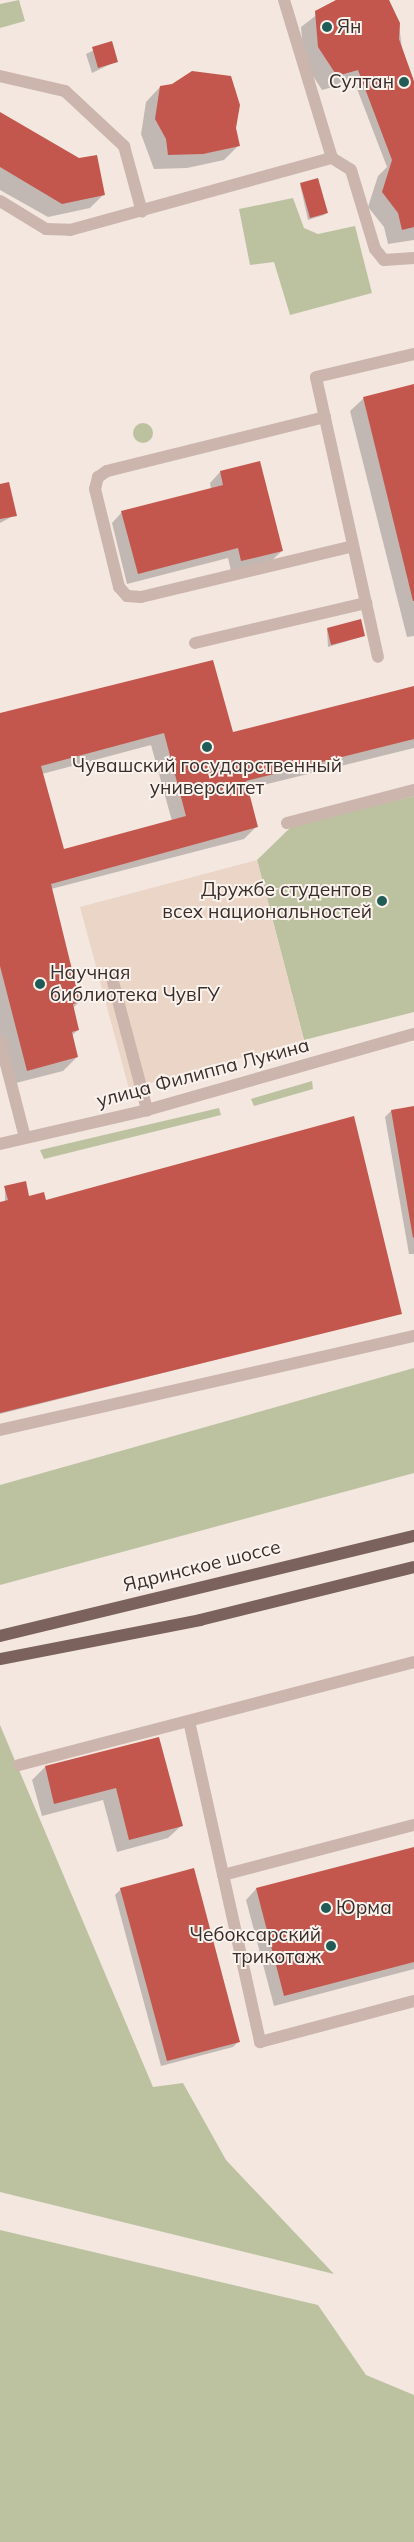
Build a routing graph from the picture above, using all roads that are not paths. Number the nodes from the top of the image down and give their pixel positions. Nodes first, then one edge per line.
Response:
1 (284, 0) edge
2 (0, 76) edge
3 (332, 158) junction
4 (0, 201) edge
5 (142, 212) junction
6 (414, 258) edge
7 (414, 354) edge
8 (325, 417) junction
9 (353, 546) junction
10 (366, 603) junction
11 (195, 643) dead end
12 (378, 657) dead end
13 (414, 790) edge
14 (287, 823) dead end
15 (112, 978) dead end
16 (414, 1034) edge
17 (0, 1041) edge
18 (147, 1110) junction
19 (25, 1138) junction
20 (0, 1144) edge
21 (414, 1336) edge
22 (0, 1430) edge
23 (414, 1536) edge
24 (414, 1567) edge
25 (0, 1636) edge
26 (0, 1659) edge
27 (414, 1662) edge
28 (189, 1721) junction
29 (19, 1765) dead end
30 (414, 1825) edge
31 (223, 1875) junction
32 (414, 2001) edge

1 - 3 street
2 - 5 street
3 - 5 street
3 - 6 street
4 - 5 street
7 - 8 street
8 - 9 street
8 - 9 street
9 - 10 street
10 - 11 street
10 - 12 street
13 - 14 street
15 - 18 street
16 - 18 street, улица Филиппа Лукина
17 - 19 street
18 - 19 street, улица Филиппа Лукина
19 - 20 street, улица Филиппа Лукина
21 - 22 street
23 - 25 main road, Ядринское шоссе
24 - 26 main road
27 - 28 street
28 - 29 street
28 - 31 street
30 - 31 street
31 - 32 street

